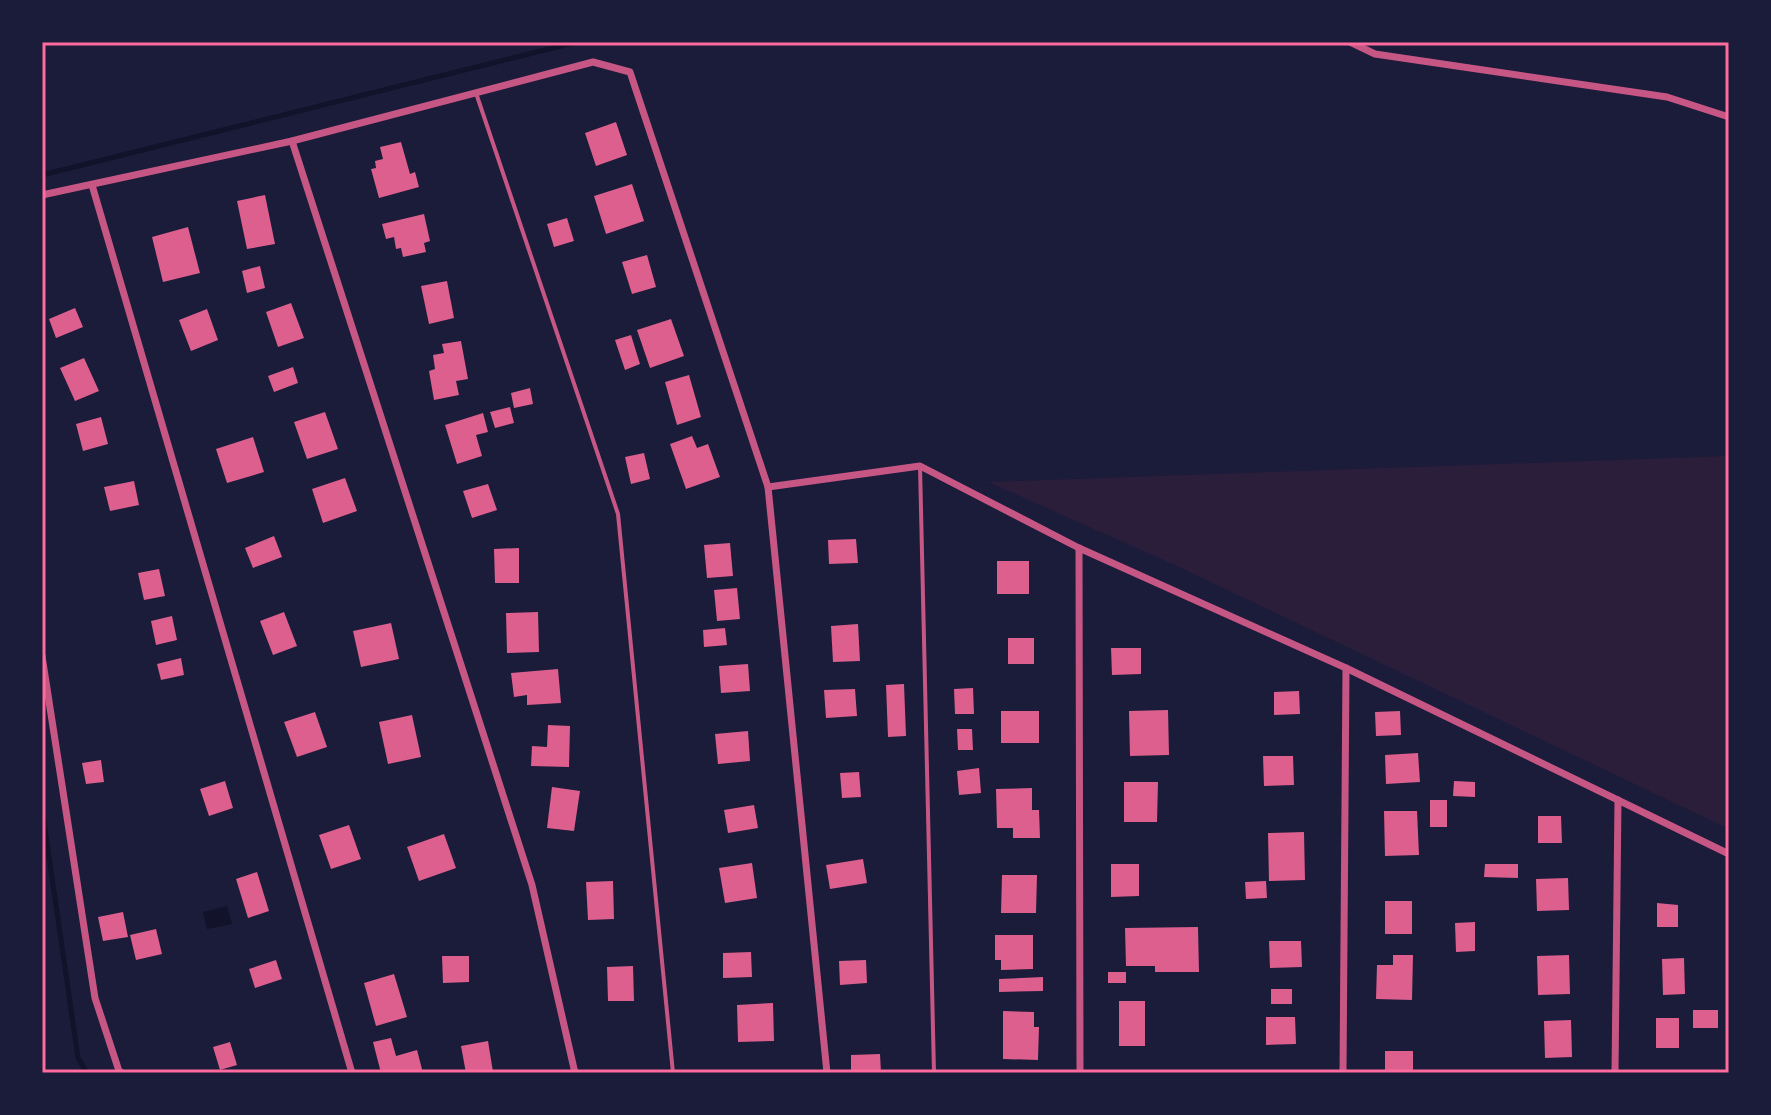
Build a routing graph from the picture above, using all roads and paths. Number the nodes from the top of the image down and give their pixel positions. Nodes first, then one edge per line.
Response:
1 (1350, 42) edge
2 (476, 93) junction
3 (1729, 117) edge
4 (292, 141) junction
5 (92, 185) junction
6 (42, 195) edge
7 (920, 466) junction
8 (768, 487) junction
9 (1079, 548) junction
10 (42, 656) edge
11 (1346, 668) junction
12 (1618, 800) junction
13 (1729, 854) edge
14 (119, 1072) edge
15 (352, 1073) edge
16 (575, 1073) edge
17 (673, 1073) edge
18 (827, 1073) edge
19 (934, 1073) edge
20 (1080, 1073) edge
21 (1343, 1073) edge
22 (1615, 1073) edge

1 - 3 street
2 - 4 street
2 - 8 street
2 - 17 lane
4 - 5 street
4 - 16 street
5 - 6 street
5 - 15 street
7 - 8 street
7 - 9 street
7 - 19 lane
8 - 18 street
9 - 11 street
9 - 20 street
10 - 14 street
11 - 12 street
11 - 21 street
12 - 13 street
12 - 22 street

